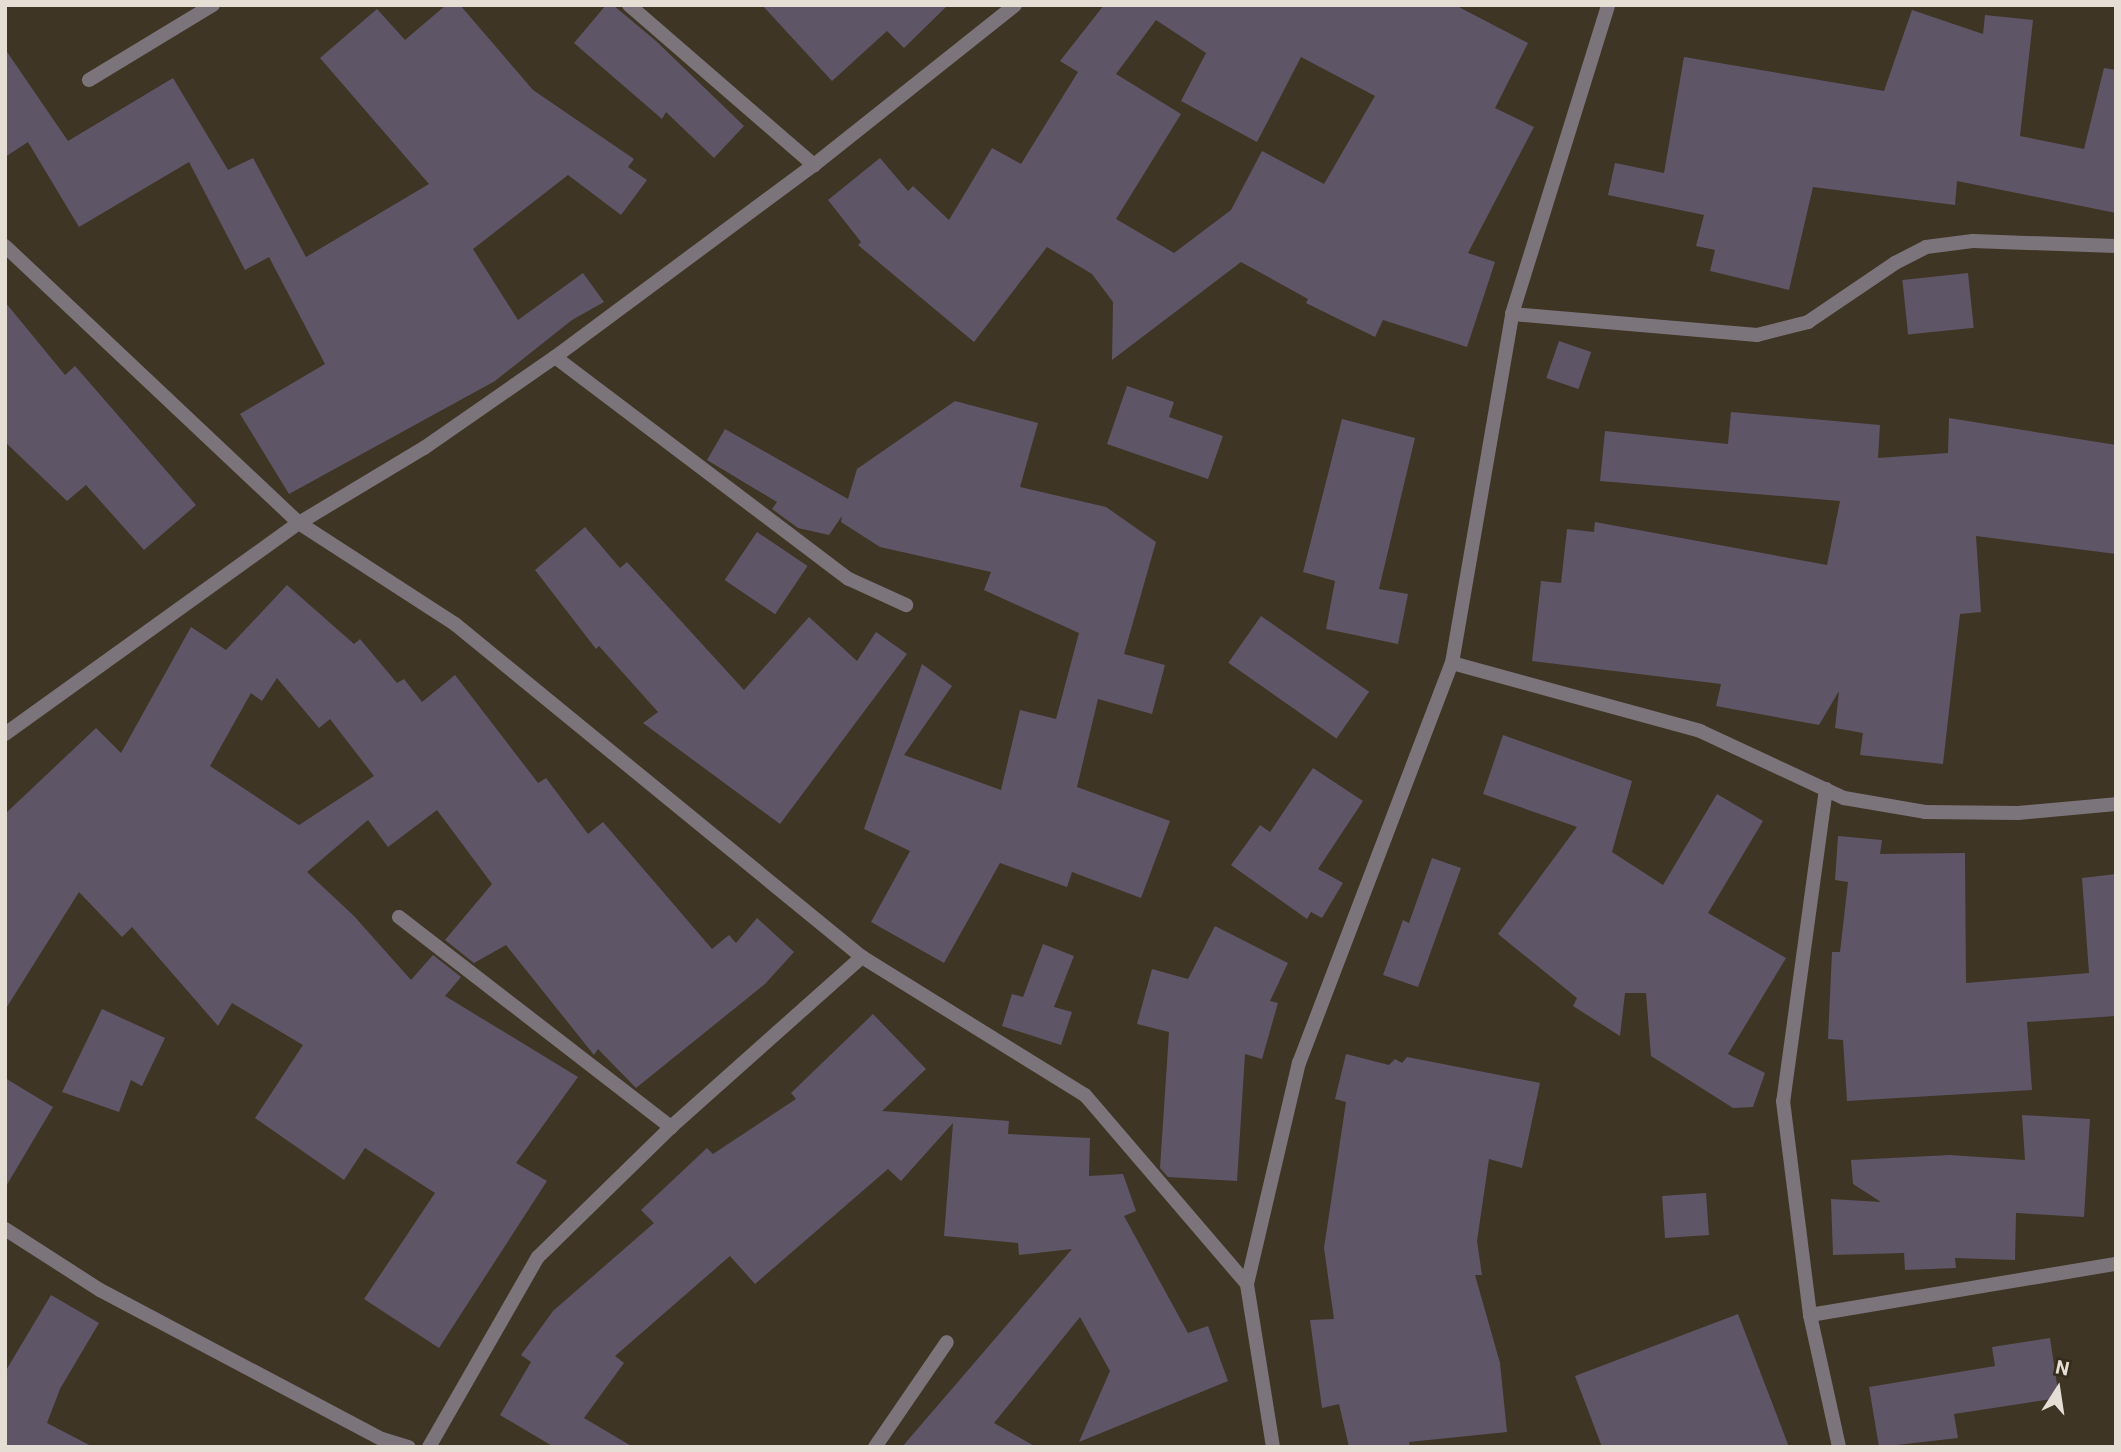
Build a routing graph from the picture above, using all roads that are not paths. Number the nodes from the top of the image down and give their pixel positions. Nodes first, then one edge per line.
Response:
1 (213, 5) edge
2 (629, 5) edge
3 (1015, 5) edge
4 (1608, 5) edge
5 (89, 80) dead end
6 (814, 165) junction
7 (5, 246) edge
8 (2116, 246) edge
9 (1512, 314) junction
10 (555, 357) junction
11 (299, 523) junction
12 (906, 605) dead end
13 (1452, 663) junction
14 (5, 734) edge
15 (1826, 789) junction
16 (2116, 804) edge
17 (399, 918) dead end
18 (862, 957) junction
19 (671, 1127) junction
20 (5, 1229) edge
21 (2116, 1264) edge
22 (1247, 1284) junction
23 (1810, 1315) junction
24 (947, 1342) dead end
25 (379, 1443) edge
26 (409, 1447) edge
27 (429, 1447) edge
28 (875, 1447) edge
29 (1273, 1447) edge
30 (1839, 1447) edge

1 - 5 street
2 - 6 street
3 - 6 street
4 - 9 street
6 - 10 street
7 - 11 street
8 - 9 street
9 - 13 street
10 - 11 street
10 - 12 street
11 - 14 street
11 - 18 street
13 - 15 street
13 - 22 street
15 - 16 street
15 - 23 street
17 - 19 street
18 - 19 street
18 - 22 street
19 - 27 street
20 - 25 street
21 - 23 street
22 - 29 street
23 - 30 street
24 - 28 street
25 - 26 street

